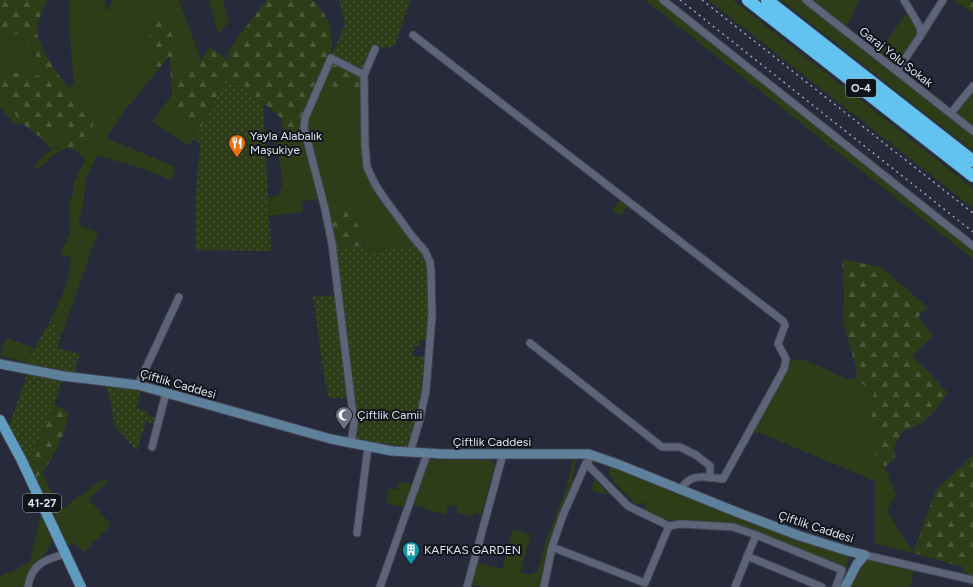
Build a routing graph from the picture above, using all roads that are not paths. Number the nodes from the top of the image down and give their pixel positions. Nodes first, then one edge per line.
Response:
1 (663, 0) edge
2 (748, 0) edge
3 (767, 0) edge
4 (806, 0) edge
5 (904, 0) edge
6 (943, 0) edge
7 (413, 35) dead end
8 (921, 35) junction
9 (375, 49) dead end
10 (897, 71) junction
11 (364, 75) junction
12 (973, 86) edge
13 (950, 113) junction
14 (973, 131) edge
15 (973, 161) edge
16 (973, 176) edge
17 (973, 246) edge
18 (179, 297) dead end
19 (530, 343) dead end
20 (0, 364) edge
21 (138, 385) junction
22 (166, 393) junction
23 (0, 420) edge
24 (351, 444) junction
25 (152, 447) dead end
26 (368, 447) junction
27 (410, 453) junction
28 (427, 454) junction
29 (503, 454) junction
30 (593, 455) junction
31 (586, 463) junction
32 (710, 478) junction
33 (681, 490) junction
34 (669, 526) junction
35 (357, 533) dead end
36 (756, 535) junction
37 (552, 547) junction
38 (66, 554) junction
39 (865, 555) junction
40 (747, 556) junction
41 (973, 580) edge
42 (28, 587) edge
43 (81, 587) edge
44 (380, 587) edge
45 (467, 587) edge
46 (544, 587) edge
47 (735, 587) edge
48 (822, 587) edge
49 (836, 587) edge
50 (845, 587) edge

1 - 17 street
2 - 16 highway, O-4
3 - 15 highway, O-4
4 - 10 street, Garaj Yolu Sokak
5 - 8 street
6 - 8 street
7 - 32 street
8 - 10 street
9 - 11 street
10 - 13 street, Garaj Yolu Sokak
11 - 24 street
11 - 27 street
12 - 13 street
13 - 14 street, Garaj Yolu Sokak
18 - 21 street
19 - 32 street
20 - 21 street, Çiftlik Caddesi
21 - 22 street, Çiftlik Caddesi
22 - 24 street, Çiftlik Caddesi
22 - 25 street
23 - 38 main road, 41-27
24 - 26 street, Çiftlik Caddesi
26 - 27 street, Çiftlik Caddesi
26 - 35 street
27 - 28 street, Çiftlik Caddesi
28 - 29 street, Çiftlik Caddesi
28 - 44 street
29 - 30 street, Çiftlik Caddesi
29 - 45 street
30 - 31 street
30 - 33 street, Çiftlik Caddesi
31 - 34 street
31 - 37 street
32 - 33 street
33 - 39 street, Çiftlik Caddesi
34 - 36 street
34 - 37 street
36 - 40 street
36 - 49 street
37 - 46 street
38 - 42 street
38 - 43 main road, 41-27
39 - 41 street, Çiftlik Caddesi
39 - 50 street
40 - 47 street
40 - 48 street

